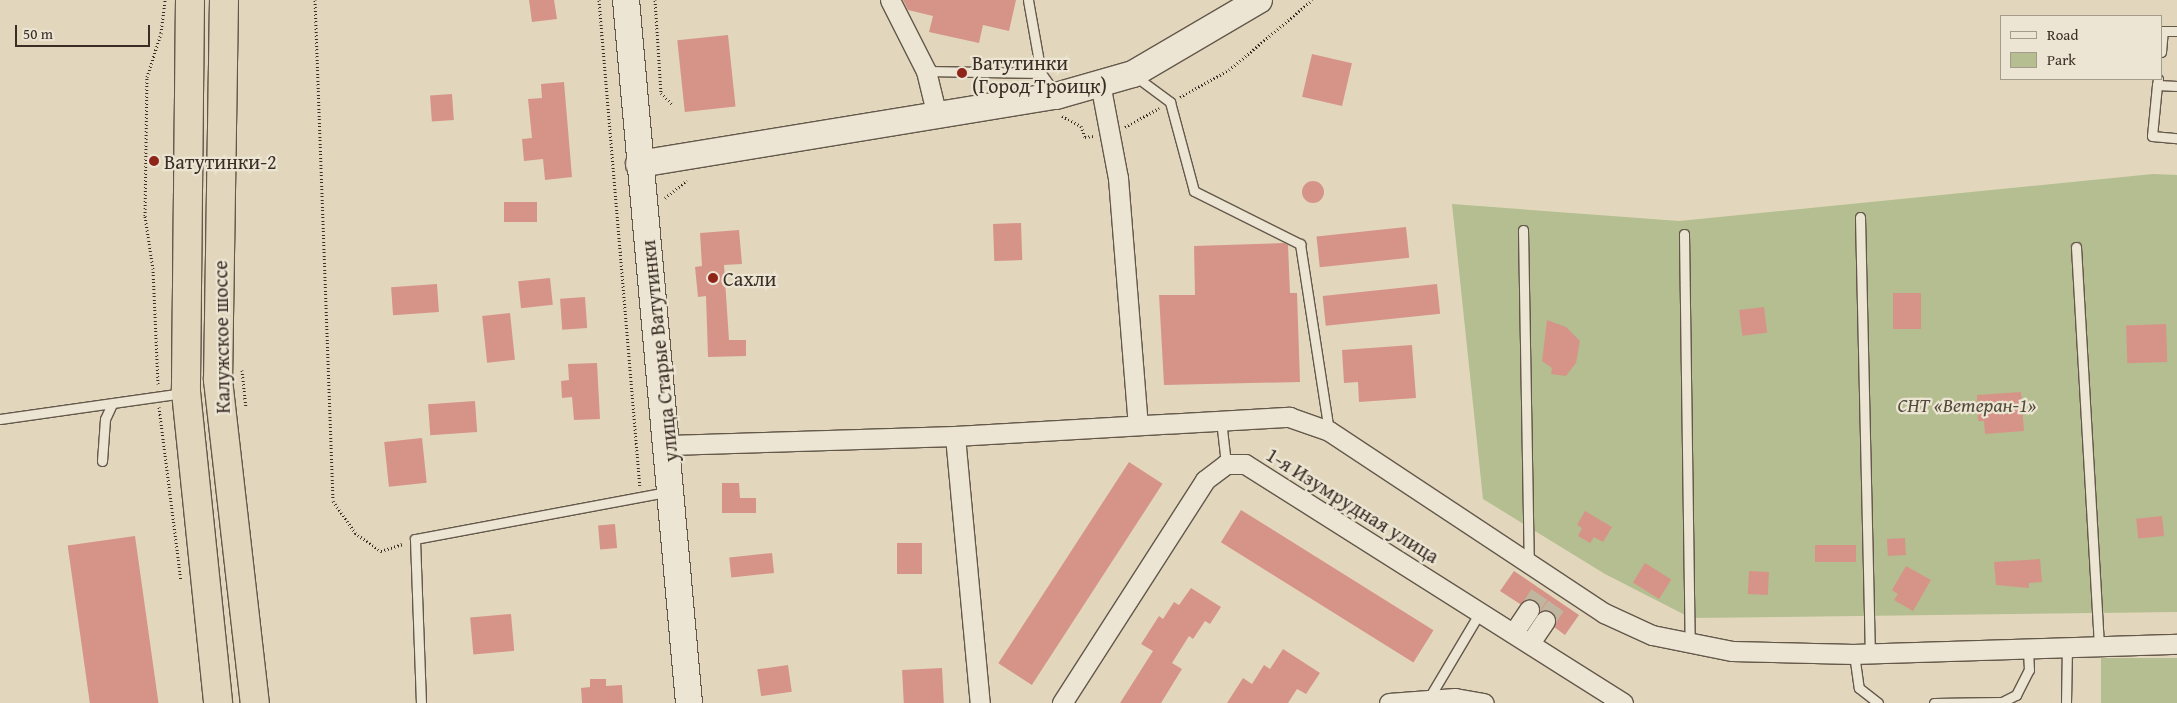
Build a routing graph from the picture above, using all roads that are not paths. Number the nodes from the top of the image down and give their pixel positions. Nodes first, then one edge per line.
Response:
1 (190, 0) edge
2 (224, 0) edge
3 (626, 0) edge
4 (890, 0) edge
5 (1028, 0) edge
6 (1259, 0) edge
7 (2177, 31) edge
8 (2162, 42) edge
9 (926, 70) junction
10 (1041, 73) junction
11 (1133, 74) junction
12 (2158, 82) edge
13 (1100, 83) junction
14 (2177, 86) edge
15 (1056, 96) junction
16 (936, 112) junction
17 (2177, 138) edge
18 (638, 164) junction
19 (1860, 217) dead end
20 (1523, 230) dead end
21 (1684, 234) dead end
22 (2076, 247) dead end
23 (186, 392) junction
24 (112, 404) junction
25 (0, 420) edge
26 (1221, 420) junction
27 (1138, 424) junction
28 (1329, 431) junction
29 (954, 436) junction
30 (669, 445) junction
31 (102, 461) dead end
32 (1226, 464) junction
33 (672, 491) junction
34 (1529, 563) junction
35 (1529, 610) tunnel mouth
36 (1480, 612) junction
37 (1545, 621) tunnel mouth
38 (1514, 632) junction
39 (1530, 643) junction
40 (1690, 644) junction
41 (2177, 644) edge
42 (2099, 647) junction
43 (2067, 648) junction
44 (2028, 650) junction
45 (1862, 654) junction
46 (1429, 698) junction
47 (218, 703) edge
48 (255, 703) edge
49 (421, 703) edge
50 (689, 703) edge
51 (980, 703) edge
52 (1062, 703) edge
53 (1389, 703) edge
54 (1484, 703) edge
55 (1623, 703) edge
56 (1878, 703) edge
57 (1934, 703) edge
58 (2066, 703) edge

1 - 23 highway, Калужское шоссе
2 - 48 highway, Калужское шоссе
3 - 18 main road, улица Старые Ватутинки
4 - 9 street
5 - 10 lane
6 - 11 main road
7 - 8 lane
9 - 10 lane
9 - 16 street
10 - 15 lane
11 - 13 main road
11 - 28 lane
12 - 14 lane
12 - 17 lane
13 - 15 main road
13 - 27 street
15 - 16 main road
16 - 18 main road
18 - 30 main road, улица Старые Ватутинки
19 - 45 lane
20 - 34 lane
21 - 40 lane
22 - 42 lane
23 - 24 lane
23 - 47 highway, Калужское шоссе
24 - 25 lane
24 - 31 lane
26 - 27 street
26 - 28 street
26 - 32 lane
27 - 29 street
28 - 34 street
29 - 30 street
29 - 51 street
30 - 33 main road, улица Старые Ватутинки
32 - 36 street, 1-я Изумрудная улица
32 - 52 street
33 - 49 lane
33 - 50 main road, улица Старые Ватутинки
34 - 40 street
35 - 38 street
36 - 38 street, 1-я Изумрудная улица
36 - 46 lane
37 - 39 street
38 - 39 street, 1-я Изумрудная улица
39 - 55 street, 1-я Изумрудная улица
40 - 45 street
41 - 42 street
42 - 43 street
43 - 44 street
43 - 58 lane
44 - 45 street
44 - 57 lane
45 - 56 lane
46 - 53 street
46 - 54 street

